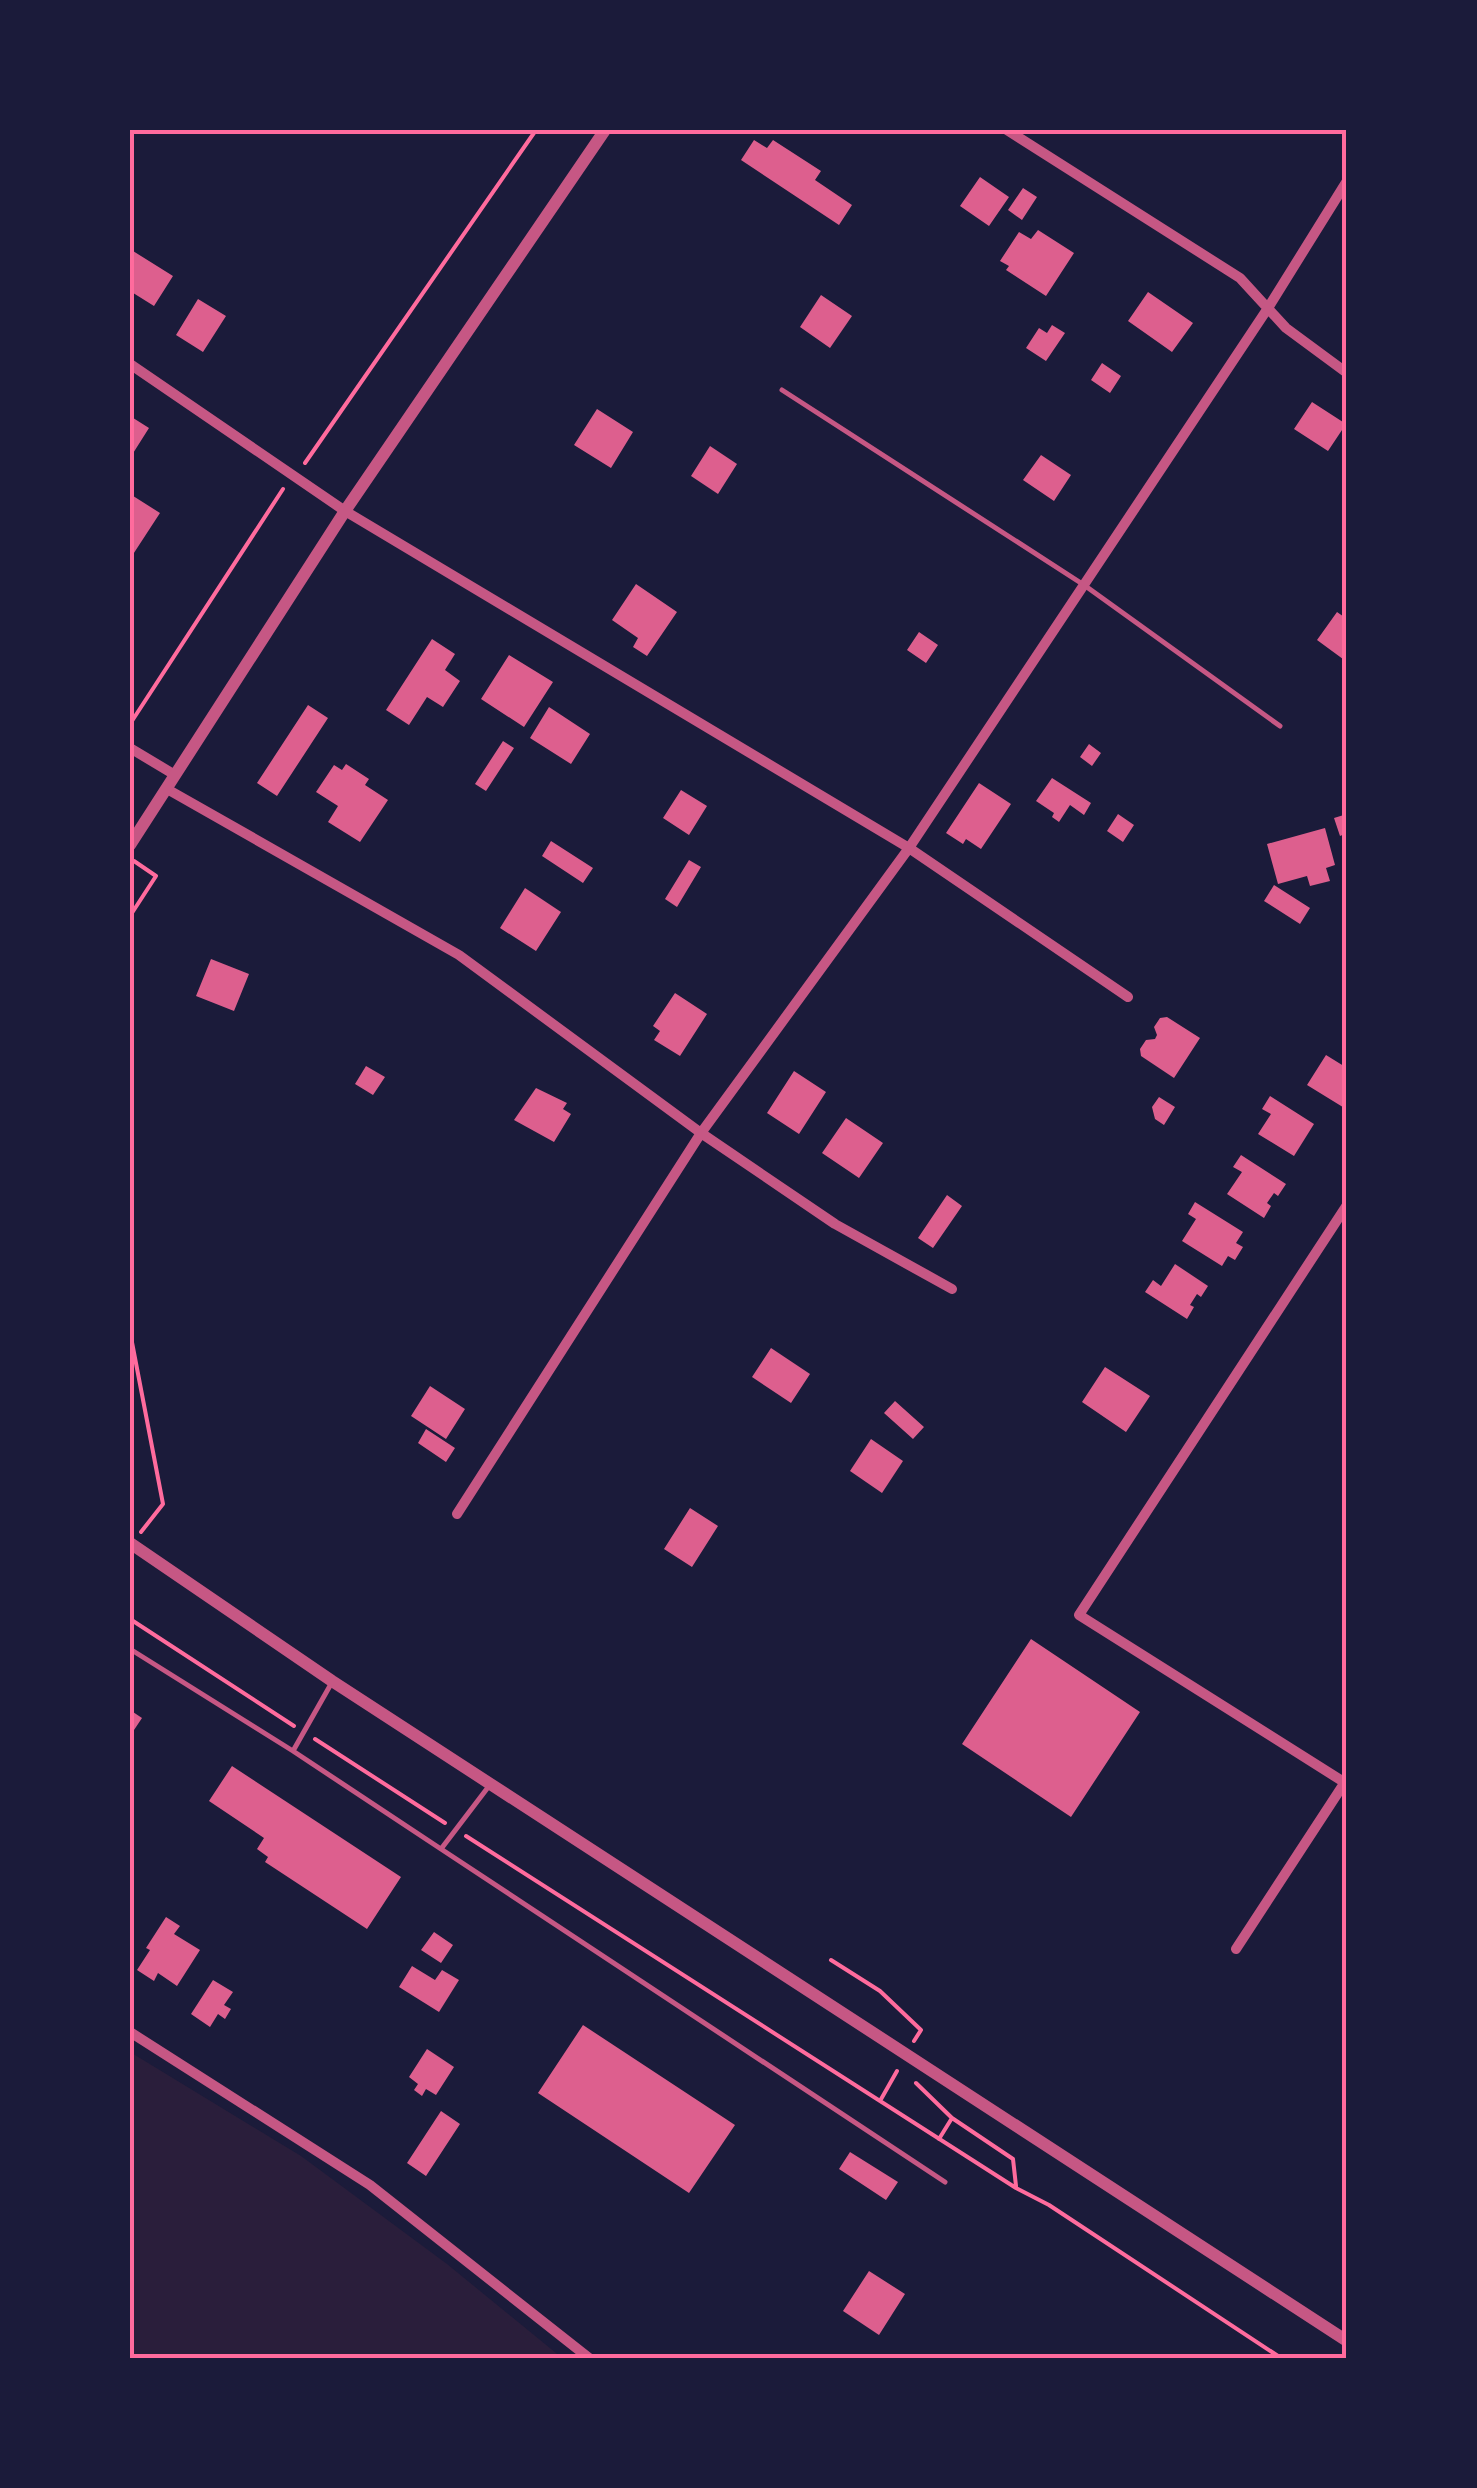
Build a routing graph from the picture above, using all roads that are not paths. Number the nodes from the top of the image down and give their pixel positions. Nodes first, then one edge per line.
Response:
1 (605, 130) edge
2 (1008, 130) edge
3 (1347, 181) edge
4 (1268, 308) junction
5 (130, 364) edge
6 (1347, 373) edge
7 (782, 390) dead end
8 (345, 511) junction
9 (1084, 585) junction
10 (1280, 726) dead end
11 (130, 748) edge
12 (175, 775) junction
13 (167, 789) junction
14 (130, 845) edge
15 (909, 848) junction
16 (1128, 997) dead end
17 (701, 1134) junction
18 (1347, 1205) edge
19 (952, 1289) dead end
20 (457, 1514) dead end
21 (131, 1544) edge
22 (130, 1649) edge
23 (332, 1681) junction
24 (293, 1750) junction
25 (1346, 1782) edge
26 (491, 1783) junction
27 (441, 1849) junction
28 (1236, 1948) dead end
29 (130, 2032) edge
30 (945, 2182) dead end
31 (1347, 2341) edge
32 (590, 2358) edge

1 - 8 street
2 - 4 street
3 - 4 street
4 - 6 street
4 - 9 street
5 - 8 street
7 - 9 lane
8 - 12 street
8 - 15 street
9 - 10 lane
9 - 15 street
11 - 12 street
12 - 13 street
13 - 14 street
13 - 17 street
15 - 16 street
15 - 17 street
17 - 19 street
17 - 20 street
18 - 25 street
21 - 23 street
22 - 24 lane
23 - 24 lane
23 - 26 street
24 - 27 lane
25 - 28 street
26 - 27 lane
26 - 31 street
27 - 30 lane
29 - 32 street

